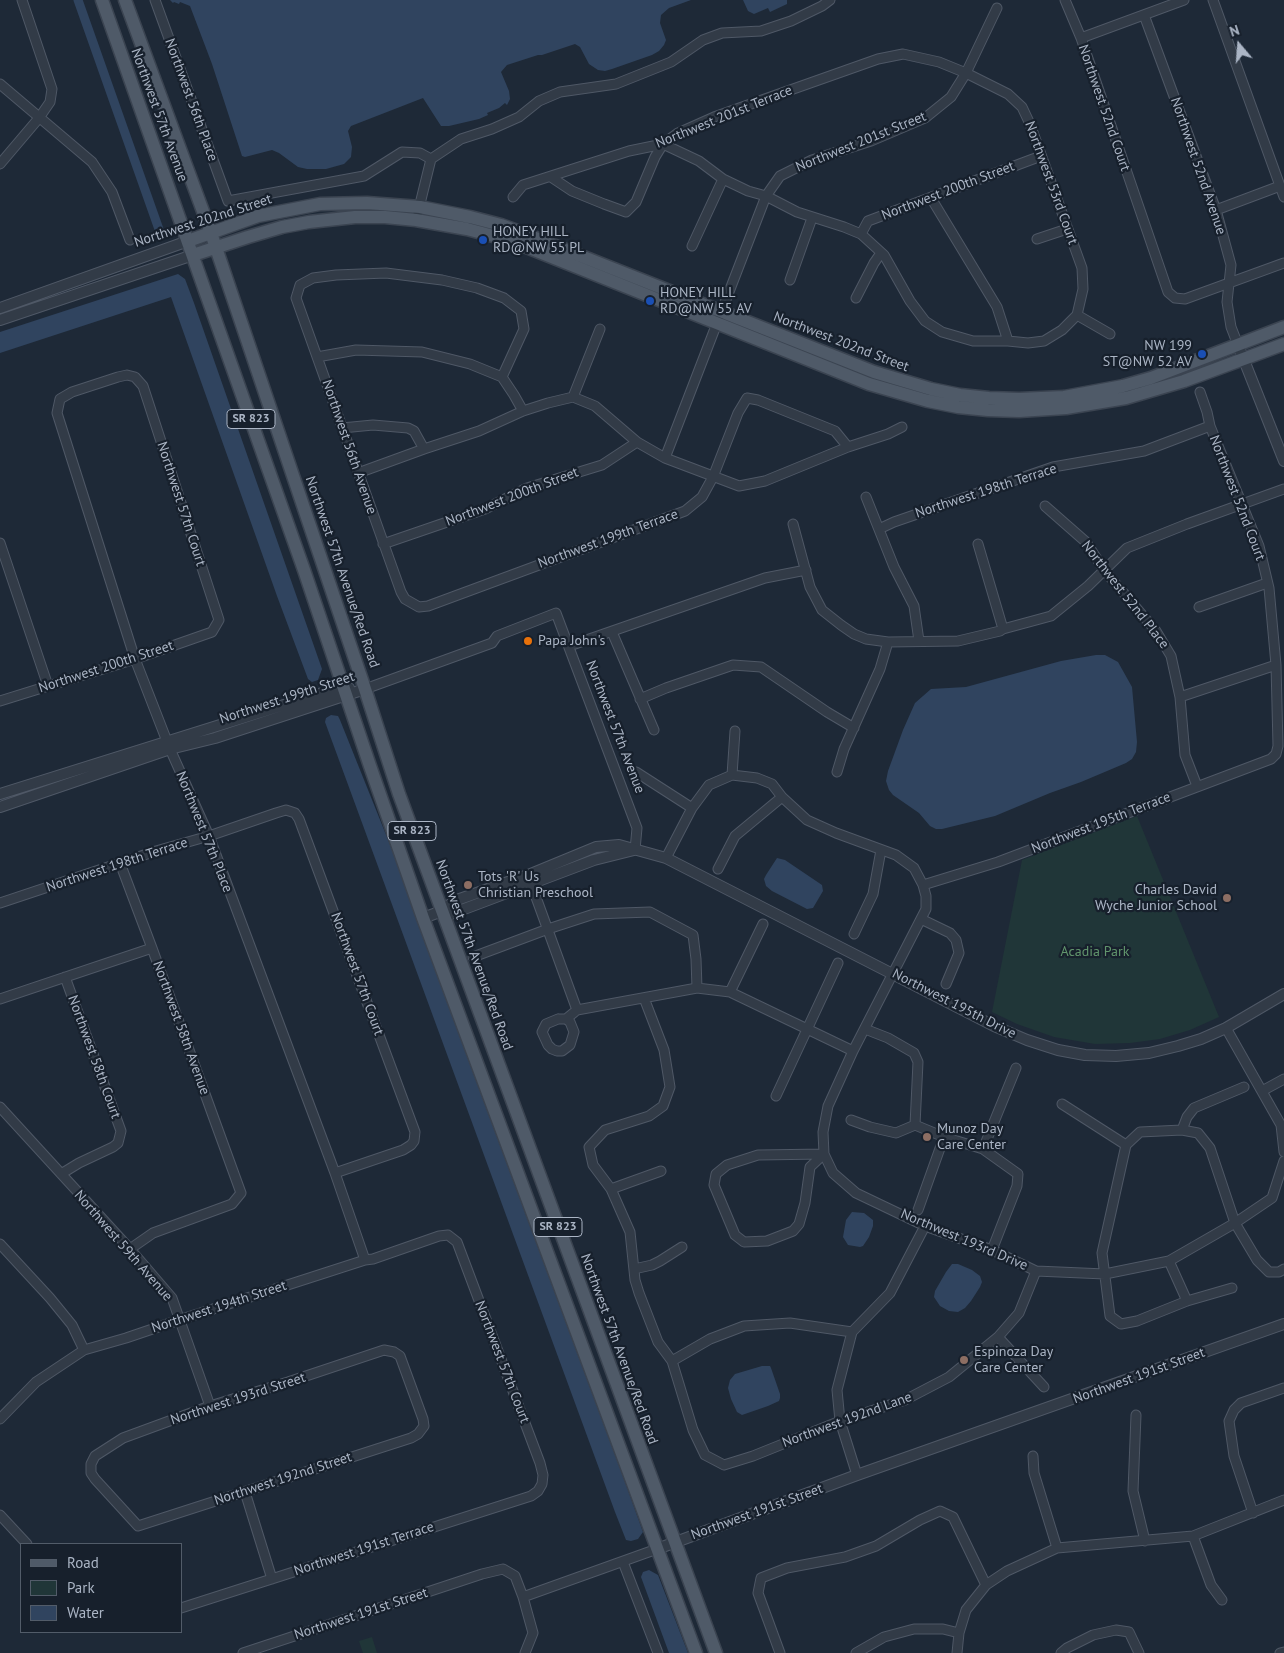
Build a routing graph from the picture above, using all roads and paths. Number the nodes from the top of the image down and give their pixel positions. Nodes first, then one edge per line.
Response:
1 (22, 0) edge
2 (102, 0) edge
3 (125, 0) edge
4 (155, 0) edge
5 (830, 0) edge
6 (1065, 0) edge
7 (1184, 0) edge
8 (1213, 0) edge
9 (997, 8) dead end
10 (1144, 15) junction
11 (1080, 38) junction
12 (939, 62) joint
13 (966, 73) junction
14 (0, 84) edge
15 (39, 118) junction
16 (662, 144) junction
17 (1041, 156) junction
18 (431, 159) junction
19 (0, 164) edge
20 (552, 177) junction
21 (723, 179) junction
22 (1280, 186) junction
23 (766, 196) junction
24 (513, 197) dead end
25 (1284, 197) edge
26 (931, 198) junction
27 (1216, 210) junction
28 (418, 213) junction
29 (812, 218) junction
30 (1067, 229) junction
31 (211, 232) junction
32 (861, 234) junction
33 (1036, 239) dead end
34 (130, 240) dead end
35 (188, 241) junction
36 (692, 246) dead end
37 (216, 248) junction
38 (881, 252) junction
39 (193, 256) junction
40 (1284, 263) edge
41 (790, 280) dead end
42 (1230, 282) junction
43 (856, 298) dead end
44 (0, 308) edge
45 (1078, 315) junction
46 (719, 317) junction
47 (0, 320) edge
48 (1284, 327) edge
49 (600, 328) dead end
50 (1110, 334) dead end
51 (1008, 341) junction
52 (1284, 344) edge
53 (1238, 345) junction
54 (317, 356) junction
55 (1244, 359) junction
56 (502, 378) junction
57 (1200, 392) dead end
58 (573, 398) junction
59 (60, 400) joint
60 (1019, 405) junction
61 (523, 411) junction
62 (1210, 426) junction
63 (902, 427) dead end
64 (342, 428) junction
65 (638, 442) junction
66 (848, 447) junction
67 (424, 448) junction
68 (665, 458) junction
69 (1284, 461) edge
70 (358, 473) junction
71 (713, 477) junction
72 (1284, 489) edge
73 (866, 497) dead end
74 (1241, 504) junction
75 (1045, 506) dead end
76 (793, 524) dead end
77 (879, 529) junction
78 (0, 542) edge
79 (383, 544) junction
80 (978, 544) dead end
81 (806, 570) junction
82 (1104, 570) junction
83 (1267, 583) junction
84 (412, 604) joint
85 (1199, 607) dead end
86 (1003, 629) junction
87 (212, 632) joint
88 (612, 632) junction
89 (920, 641) junction
90 (888, 642) junction
91 (575, 644) dead end
92 (135, 658) junction
93 (1276, 665) junction
94 (48, 686) junction
95 (365, 689) junction
96 (346, 691) junction
97 (1180, 697) junction
98 (640, 699) junction
99 (0, 701) edge
100 (854, 728) junction
101 (654, 730) dead end
102 (734, 732) dead end
103 (168, 745) junction
104 (1276, 754) joint
105 (636, 772) dead end
106 (837, 772) dead end
107 (732, 775) junction
108 (1196, 786) junction
109 (0, 794) edge
110 (782, 797) junction
111 (0, 807) edge
112 (692, 808) junction
113 (291, 811) joint
114 (209, 836) junction
115 (635, 850) junction
116 (881, 850) junction
117 (666, 858) junction
118 (120, 863) junction
119 (718, 869) dead end
120 (529, 880) junction
121 (923, 885) junction
122 (0, 902) edge
123 (442, 911) junction
124 (423, 918) junction
125 (921, 918) junction
126 (763, 924) dead end
127 (548, 929) junction
128 (854, 934) dead end
129 (152, 948) junction
130 (473, 957) dead end
131 (838, 963) dead end
132 (892, 973) junction
133 (65, 977) junction
134 (946, 984) dead end
135 (697, 988) junction
136 (730, 992) junction
137 (1284, 994) edge
138 (644, 998) junction
139 (0, 999) edge
140 (577, 1010) junction
141 (566, 1019) dead end
142 (1226, 1028) junction
143 (865, 1029) junction
144 (808, 1030) junction
145 (853, 1051) junction
146 (1016, 1068) dead end
147 (1284, 1079) edge
148 (1244, 1087) dead end
149 (1262, 1092) junction
150 (776, 1096) dead end
151 (1062, 1104) dead end
152 (0, 1107) edge
153 (851, 1120) dead end
154 (915, 1125) junction
155 (1182, 1130) junction
156 (944, 1137) junction
157 (1126, 1144) junction
158 (983, 1149) junction
159 (1284, 1152) edge
160 (824, 1154) junction
161 (1284, 1161) edge
162 (661, 1171) dead end
163 (61, 1174) junction
164 (335, 1174) junction
165 (611, 1189) junction
166 (918, 1210) dead end
167 (1235, 1223) junction
168 (925, 1226) junction
169 (457, 1242) joint
170 (0, 1244) edge
171 (682, 1247) dead end
172 (130, 1249) junction
173 (992, 1250) junction
174 (365, 1260) junction
175 (1169, 1261) junction
176 (634, 1269) junction
177 (1284, 1269) edge
178 (1036, 1271) junction
179 (1105, 1274) junction
180 (1232, 1288) dead end
181 (1187, 1301) junction
182 (179, 1320) junction
183 (1284, 1324) edge
184 (852, 1332) junction
185 (998, 1337) junction
186 (84, 1350) junction
187 (672, 1361) junction
188 (1044, 1387) dead end
189 (1284, 1388) edge
190 (210, 1406) junction
191 (1136, 1415) dead end
192 (0, 1419) edge
193 (840, 1421) junction
194 (424, 1426) joint
195 (1033, 1456) dead end
196 (857, 1475) junction
197 (542, 1484) joint
198 (245, 1492) junction
199 (1284, 1500) edge
200 (1253, 1513) junction
201 (0, 1515) edge
202 (138, 1526) joint
203 (1192, 1536) junction
204 (1145, 1541) junction
205 (26, 1543) edge
206 (675, 1543) junction
207 (1057, 1548) junction
208 (657, 1549) junction
209 (623, 1562) junction
210 (272, 1579) junction
211 (986, 1585) junction
212 (523, 1597) junction
213 (1222, 1600) dead end
214 (182, 1608) edge
215 (959, 1633) junction
216 (526, 1652) edge
217 (1284, 1652) edge
218 (243, 1653) edge
219 (658, 1653) edge
220 (696, 1653) edge
221 (716, 1653) edge
222 (780, 1653) edge
223 (856, 1653) edge
224 (957, 1653) edge
225 (1061, 1653) edge
226 (1139, 1653) edge
227 (1280, 1653) edge

1 - 15 street
2 - 35 main road, Northwest 57th Avenue / SR 823
3 - 31 main road, Northwest 57th Avenue / SR 823
4 - 18 street, Northwest 56th Place
5 - 18 street
6 - 11 street, Northwest 52nd Court
7 - 10 street
8 - 22 street
9 - 13 street, Northwest 201st Street
10 - 11 street
10 - 27 street, Northwest 52nd Avenue
11 - 42 street, Northwest 52nd Court
12 - 13 street, Northwest 53rd Court
12 - 16 street, Northwest 201st Terrace
13 - 17 street, Northwest 53rd Court
13 - 23 street, Northwest 201st Street
14 - 15 street
15 - 19 street
15 - 34 street
16 - 20 street, Northwest 201st Terrace
16 - 20 street
16 - 21 street
17 - 26 street, Northwest 200th Street
17 - 30 street, Northwest 53rd Court
18 - 28 street
20 - 24 street, Northwest 201st Terrace
21 - 23 street
21 - 36 street
22 - 25 street
22 - 27 street
23 - 29 street
23 - 46 street, Northwest 201st Street
26 - 32 street, Northwest 200th Street
26 - 51 street
27 - 42 street, Northwest 52nd Avenue
28 - 31 main road, Northwest 202nd Street
28 - 37 main road, Northwest 202nd Street
28 - 46 main road, Northwest 202nd Street
29 - 32 street
29 - 41 street
30 - 33 street
30 - 45 street, Northwest 53rd Court
31 - 35 main road, Northwest 202nd Street
31 - 37 main road, Northwest 57th Avenue/Red Road / SR 823
32 - 38 street
35 - 39 main road, SR 823
35 - 44 street, Northwest 202nd Street
37 - 39 main road, Northwest 202nd Street
37 - 95 main road, Northwest 57th Avenue/Red Road / SR 823
38 - 43 street
38 - 51 street
39 - 47 street, Northwest 202nd Street
39 - 96 main road, SR 823
40 - 42 street
42 - 53 street, Northwest 52nd Avenue
45 - 50 street
45 - 51 street
46 - 60 main road, Northwest 202nd Street
46 - 68 street, Northwest 201st Street
48 - 53 main road
49 - 58 street
52 - 55 main road
53 - 55 street, Northwest 52nd Avenue
53 - 60 main road
54 - 56 street
54 - 56 street, Northwest 56th Avenue
54 - 64 street, Northwest 56th Avenue
55 - 60 main road
55 - 69 street, Northwest 52nd Avenue
56 - 61 street
57 - 62 street, Northwest 52nd Court
58 - 61 street
58 - 65 street
59 - 87 street, Northwest 57th Court
59 - 92 street, Northwest 57th Place
61 - 67 street
62 - 74 street, Northwest 52nd Court
62 - 77 street, Northwest 198th Terrace
63 - 66 street
64 - 67 street
64 - 70 street, Northwest 56th Avenue
65 - 68 street
65 - 79 street, Northwest 200th Street
66 - 71 street
66 - 71 street, Northwest 199th Terrace
67 - 70 street
68 - 71 street
70 - 79 street, Northwest 56th Avenue
71 - 84 street, Northwest 199th Terrace
72 - 74 street
73 - 77 street
74 - 82 street
74 - 83 street, Northwest 52nd Court
75 - 82 street, Northwest 52nd Place
76 - 81 street
77 - 89 street
78 - 94 street
79 - 84 street, Northwest 56th Avenue
80 - 86 street
81 - 88 street
81 - 90 street
82 - 86 street
82 - 97 street, Northwest 52nd Place
83 - 85 street
83 - 93 street, Northwest 52nd Court
86 - 89 street
87 - 92 street, Northwest 200th Street
88 - 91 street
88 - 98 street
89 - 90 street
90 - 100 street
92 - 94 street, Northwest 200th Street
92 - 103 street, Northwest 57th Place
93 - 97 street
93 - 104 street, Northwest 52nd Court
94 - 99 street, Northwest 200th Street
95 - 96 street, Northwest 199th Street
95 - 115 street, Northwest 57th Avenue
95 - 123 main road, Northwest 57th Avenue/Red Road / SR 823
96 - 103 street, Northwest 199th Street
96 - 124 main road, SR 823
97 - 108 street, Northwest 52nd Place
98 - 100 street
98 - 101 street
100 - 106 street
102 - 107 street
103 - 109 street, Northwest 199th Street
103 - 111 street, Northwest 199th Street
103 - 114 street, Northwest 57th Place
104 - 108 street, Northwest 195th Terrace
105 - 112 street
107 - 110 street
107 - 112 street
108 - 121 street, Northwest 195th Terrace
110 - 116 street
110 - 119 street
112 - 117 street
113 - 114 street, Northwest 198th Terrace
113 - 164 street, Northwest 57th Court
114 - 118 street, Northwest 198th Terrace
114 - 164 street, Northwest 57th Place
115 - 117 street, Northwest 195th Drive
115 - 120 street, Northwest 195th Drive
116 - 121 street
116 - 128 street
117 - 132 street, Northwest 195th Drive
118 - 122 street, Northwest 198th Terrace
118 - 129 street, Northwest 58th Avenue
120 - 123 street, Northwest 195th Drive
120 - 127 street
121 - 125 street
123 - 124 street, Northwest 195th Drive
123 - 206 main road, Northwest 57th Avenue/Red Road / SR 823
124 - 208 main road, SR 823
125 - 132 street
125 - 134 street
126 - 136 street
127 - 130 street
127 - 135 street
127 - 140 street
129 - 133 street
129 - 172 street, Northwest 58th Avenue
131 - 144 street
132 - 142 street, Northwest 195th Drive
132 - 143 street
133 - 139 street
133 - 163 street, Northwest 58th Court
135 - 136 street
135 - 138 street
136 - 144 street
137 - 142 street, Northwest 195th Drive
138 - 140 street
138 - 165 street
140 - 141 street
142 - 149 street
143 - 145 street
143 - 154 street
144 - 145 street
144 - 150 street
145 - 160 street
146 - 158 street
147 - 149 street
148 - 155 street
149 - 159 street
151 - 157 street
152 - 163 street, Northwest 59th Avenue
153 - 154 street
154 - 156 street
155 - 157 street
155 - 167 street
156 - 158 street
156 - 166 street
157 - 179 street
158 - 173 street
160 - 160 street
160 - 168 street, Northwest 193rd Drive
161 - 167 street, Northwest 193rd Drive
162 - 165 street
163 - 172 street, Northwest 59th Avenue
164 - 174 street, Northwest 57th Place
165 - 176 street
167 - 175 street, Northwest 193rd Drive
167 - 177 street
168 - 173 street, Northwest 193rd Drive
168 - 184 street
169 - 174 street, Northwest 194th Street
169 - 197 street, Northwest 57th Court
170 - 186 street
171 - 176 street
172 - 182 street, Northwest 59th Avenue
173 - 178 street, Northwest 193rd Drive
174 - 182 street, Northwest 194th Street
175 - 179 street, Northwest 193rd Drive
175 - 181 street
176 - 187 street
178 - 179 street, Northwest 193rd Drive
178 - 185 street, Northwest 192nd Lane
179 - 181 street
180 - 181 street
182 - 186 street, Northwest 194th Street
182 - 190 street, Northwest 59th Avenue
183 - 196 street, Northwest 191st Street
184 - 187 street
184 - 193 street
185 - 188 street
185 - 193 street, Northwest 192nd Lane
186 - 192 street, Northwest 194th Street
187 - 193 street, Northwest 192nd Lane
189 - 200 street
190 - 194 street, Northwest 193rd Street
190 - 202 street, Northwest 193rd Street
191 - 204 street
193 - 196 street
194 - 198 street, Northwest 192nd Street
195 - 207 street
196 - 206 street, Northwest 191st Street
197 - 210 street, Northwest 191st Terrace
198 - 202 street, Northwest 192nd Street
198 - 210 street
199 - 200 street
200 - 203 street
201 - 205 street
203 - 204 street
203 - 213 street
204 - 207 street
206 - 208 street, Northwest 191st Street
206 - 221 main road, Northwest 57th Avenue/Red Road / SR 823
207 - 211 street
208 - 209 street, Northwest 191st Street
208 - 220 main road, SR 823
209 - 212 street, Northwest 191st Street
209 - 219 street
210 - 214 street, Northwest 191st Terrace
211 - 215 street
211 - 222 street
212 - 216 street
212 - 218 street, Northwest 191st Street
215 - 223 street
215 - 224 street
217 - 227 street
225 - 226 street

